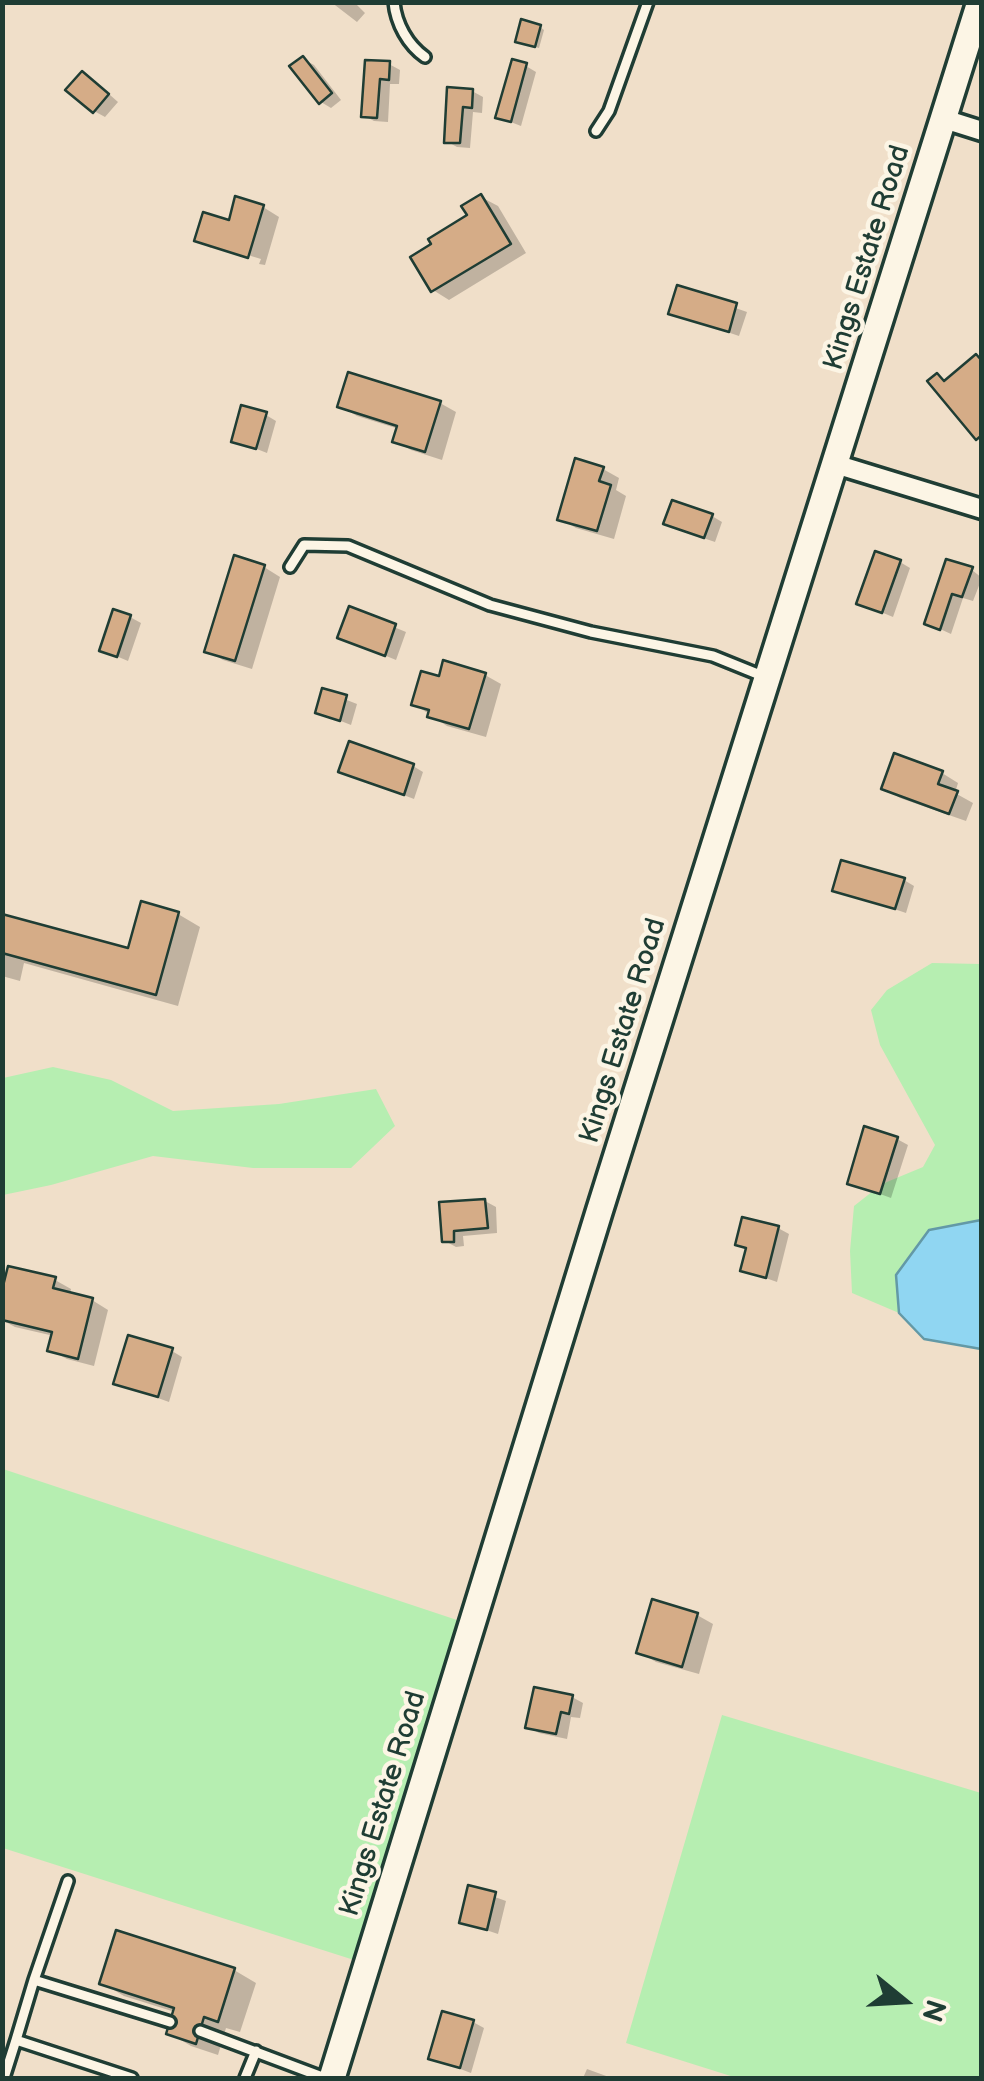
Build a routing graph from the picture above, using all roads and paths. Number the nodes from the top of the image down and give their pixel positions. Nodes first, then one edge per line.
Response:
1 (394, 2) edge
2 (648, 2) edge
3 (980, 2) edge
4 (425, 58) dead end
5 (944, 119) junction
6 (596, 131) dead end
7 (982, 131) edge
8 (835, 464) junction
9 (982, 510) edge
10 (290, 567) dead end
11 (768, 678) junction
12 (68, 1881) dead end
13 (34, 1980) junction
14 (170, 2022) dead end
15 (200, 2032) dead end
16 (16, 2040) junction
17 (256, 2051) junction
18 (4, 2078) edge
19 (132, 2078) edge
20 (245, 2078) edge
21 (328, 2078) edge

1 - 4 lane
2 - 6 lane
3 - 5 street, Kings Estate Road
5 - 7 street
5 - 8 street, Kings Estate Road
8 - 9 street
8 - 11 street, Kings Estate Road
10 - 11 lane
11 - 21 street, Kings Estate Road
12 - 13 lane
13 - 14 lane
13 - 16 lane
15 - 17 lane
16 - 18 lane
16 - 19 lane
17 - 20 lane
17 - 21 lane

